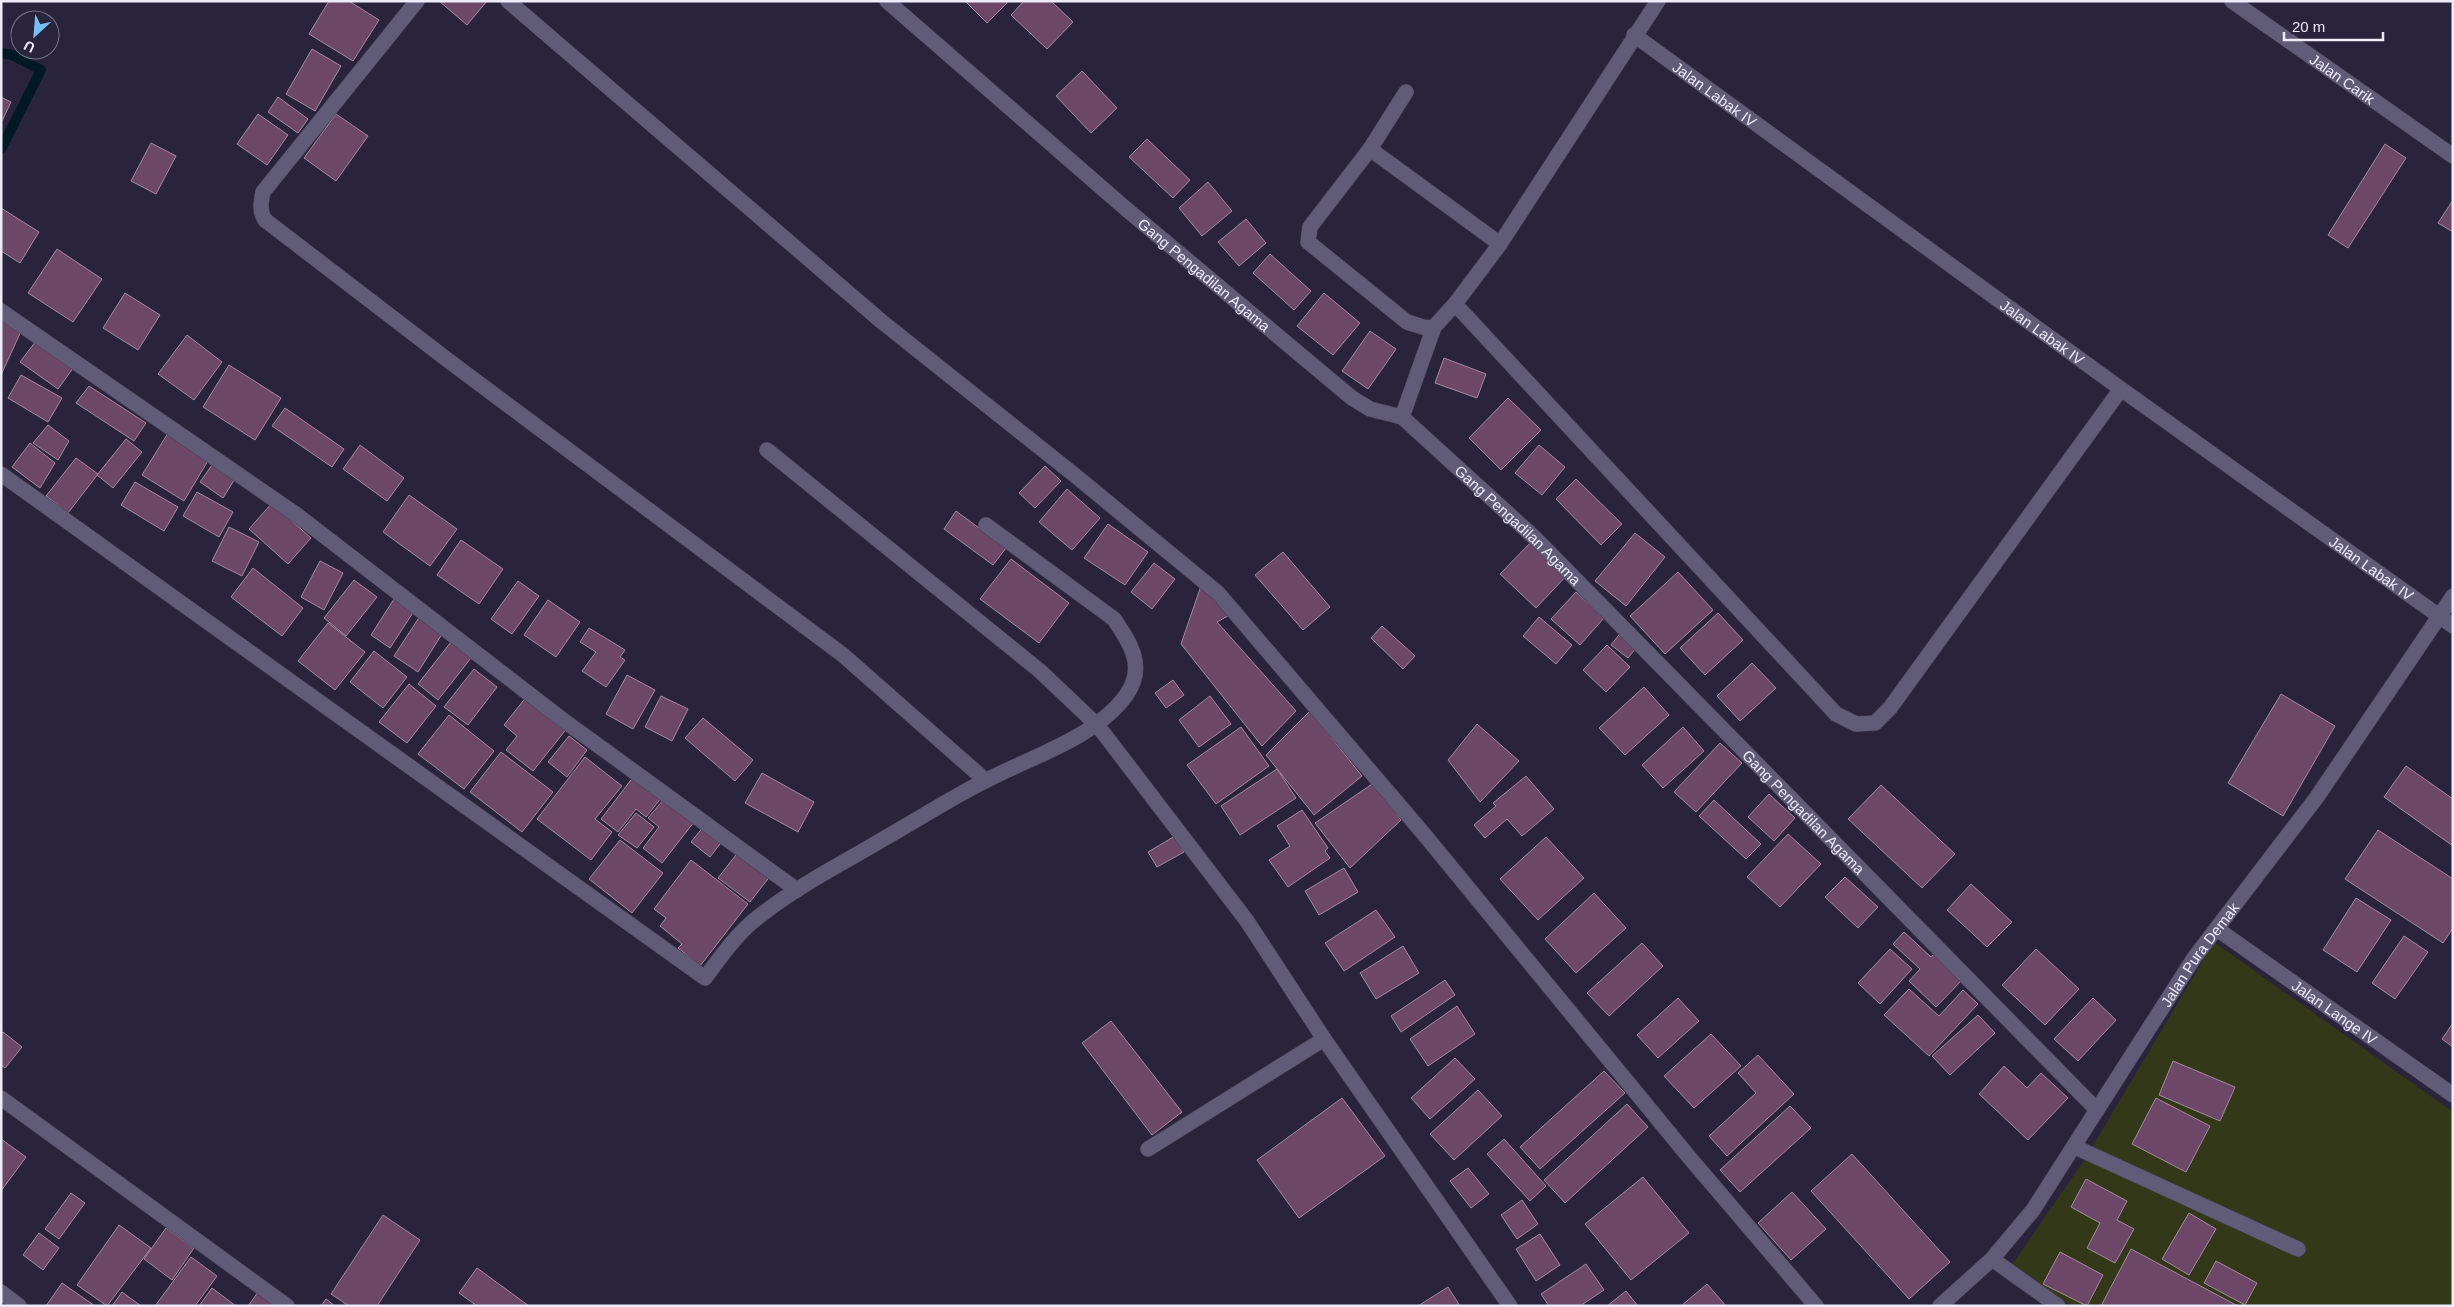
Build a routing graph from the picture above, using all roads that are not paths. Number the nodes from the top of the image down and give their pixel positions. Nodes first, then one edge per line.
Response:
1 (417, 1) edge
2 (508, 1) edge
3 (887, 1) edge
4 (1658, 1) edge
5 (2232, 1) edge
6 (1634, 35) junction
7 (1406, 92) dead end
8 (1370, 149) junction
9 (2453, 156) edge
10 (1500, 244) junction
11 (1455, 304) junction
12 (1, 311) edge
13 (1434, 327) junction
14 (2121, 389) junction
15 (1402, 416) junction
16 (767, 450) dead end
17 (1, 474) edge
18 (986, 525) dead end
19 (2453, 596) edge
20 (2440, 616) junction
21 (2453, 626) edge
22 (1098, 726) junction
23 (985, 780) junction
24 (797, 890) junction
25 (2217, 929) junction
26 (1324, 1039) junction
27 (2453, 1095) edge
28 (1, 1098) edge
29 (2097, 1110) junction
30 (2074, 1147) junction
31 (1148, 1148) dead end
32 (2298, 1248) dead end
33 (1992, 1259) junction
34 (1, 1292) edge
35 (19, 1306) edge
36 (286, 1306) edge
37 (1510, 1306) edge
38 (1816, 1306) edge
39 (1940, 1306) edge
40 (2058, 1306) edge

1 - 23 street
2 - 38 street
3 - 15 street, Gang Pengadilan Agama
4 - 6 street
5 - 9 street, Jalan Carik
6 - 10 street
6 - 14 street, Jalan Labak IV
7 - 8 street
8 - 10 street
8 - 13 street
10 - 11 street
11 - 13 street
11 - 14 street
12 - 24 street
13 - 15 street
14 - 20 street, Jalan Labak IV
15 - 29 street, Gang Pengadilan Agama
16 - 22 street
17 - 24 street
18 - 22 street
19 - 20 street, Jalan Pura Demak
20 - 21 street, Jalan Labak IV
20 - 25 street, Jalan Pura Demak
22 - 23 street
22 - 26 street
23 - 24 street
25 - 27 street, Jalan Lange IV
25 - 29 street, Jalan Pura Demak
26 - 31 street
26 - 37 street
28 - 36 street
29 - 30 street, Jalan Pura Demak
30 - 32 street
30 - 33 street, Jalan Pura Demak
33 - 39 street, Jalan Pura Demak
33 - 40 street
34 - 35 street

